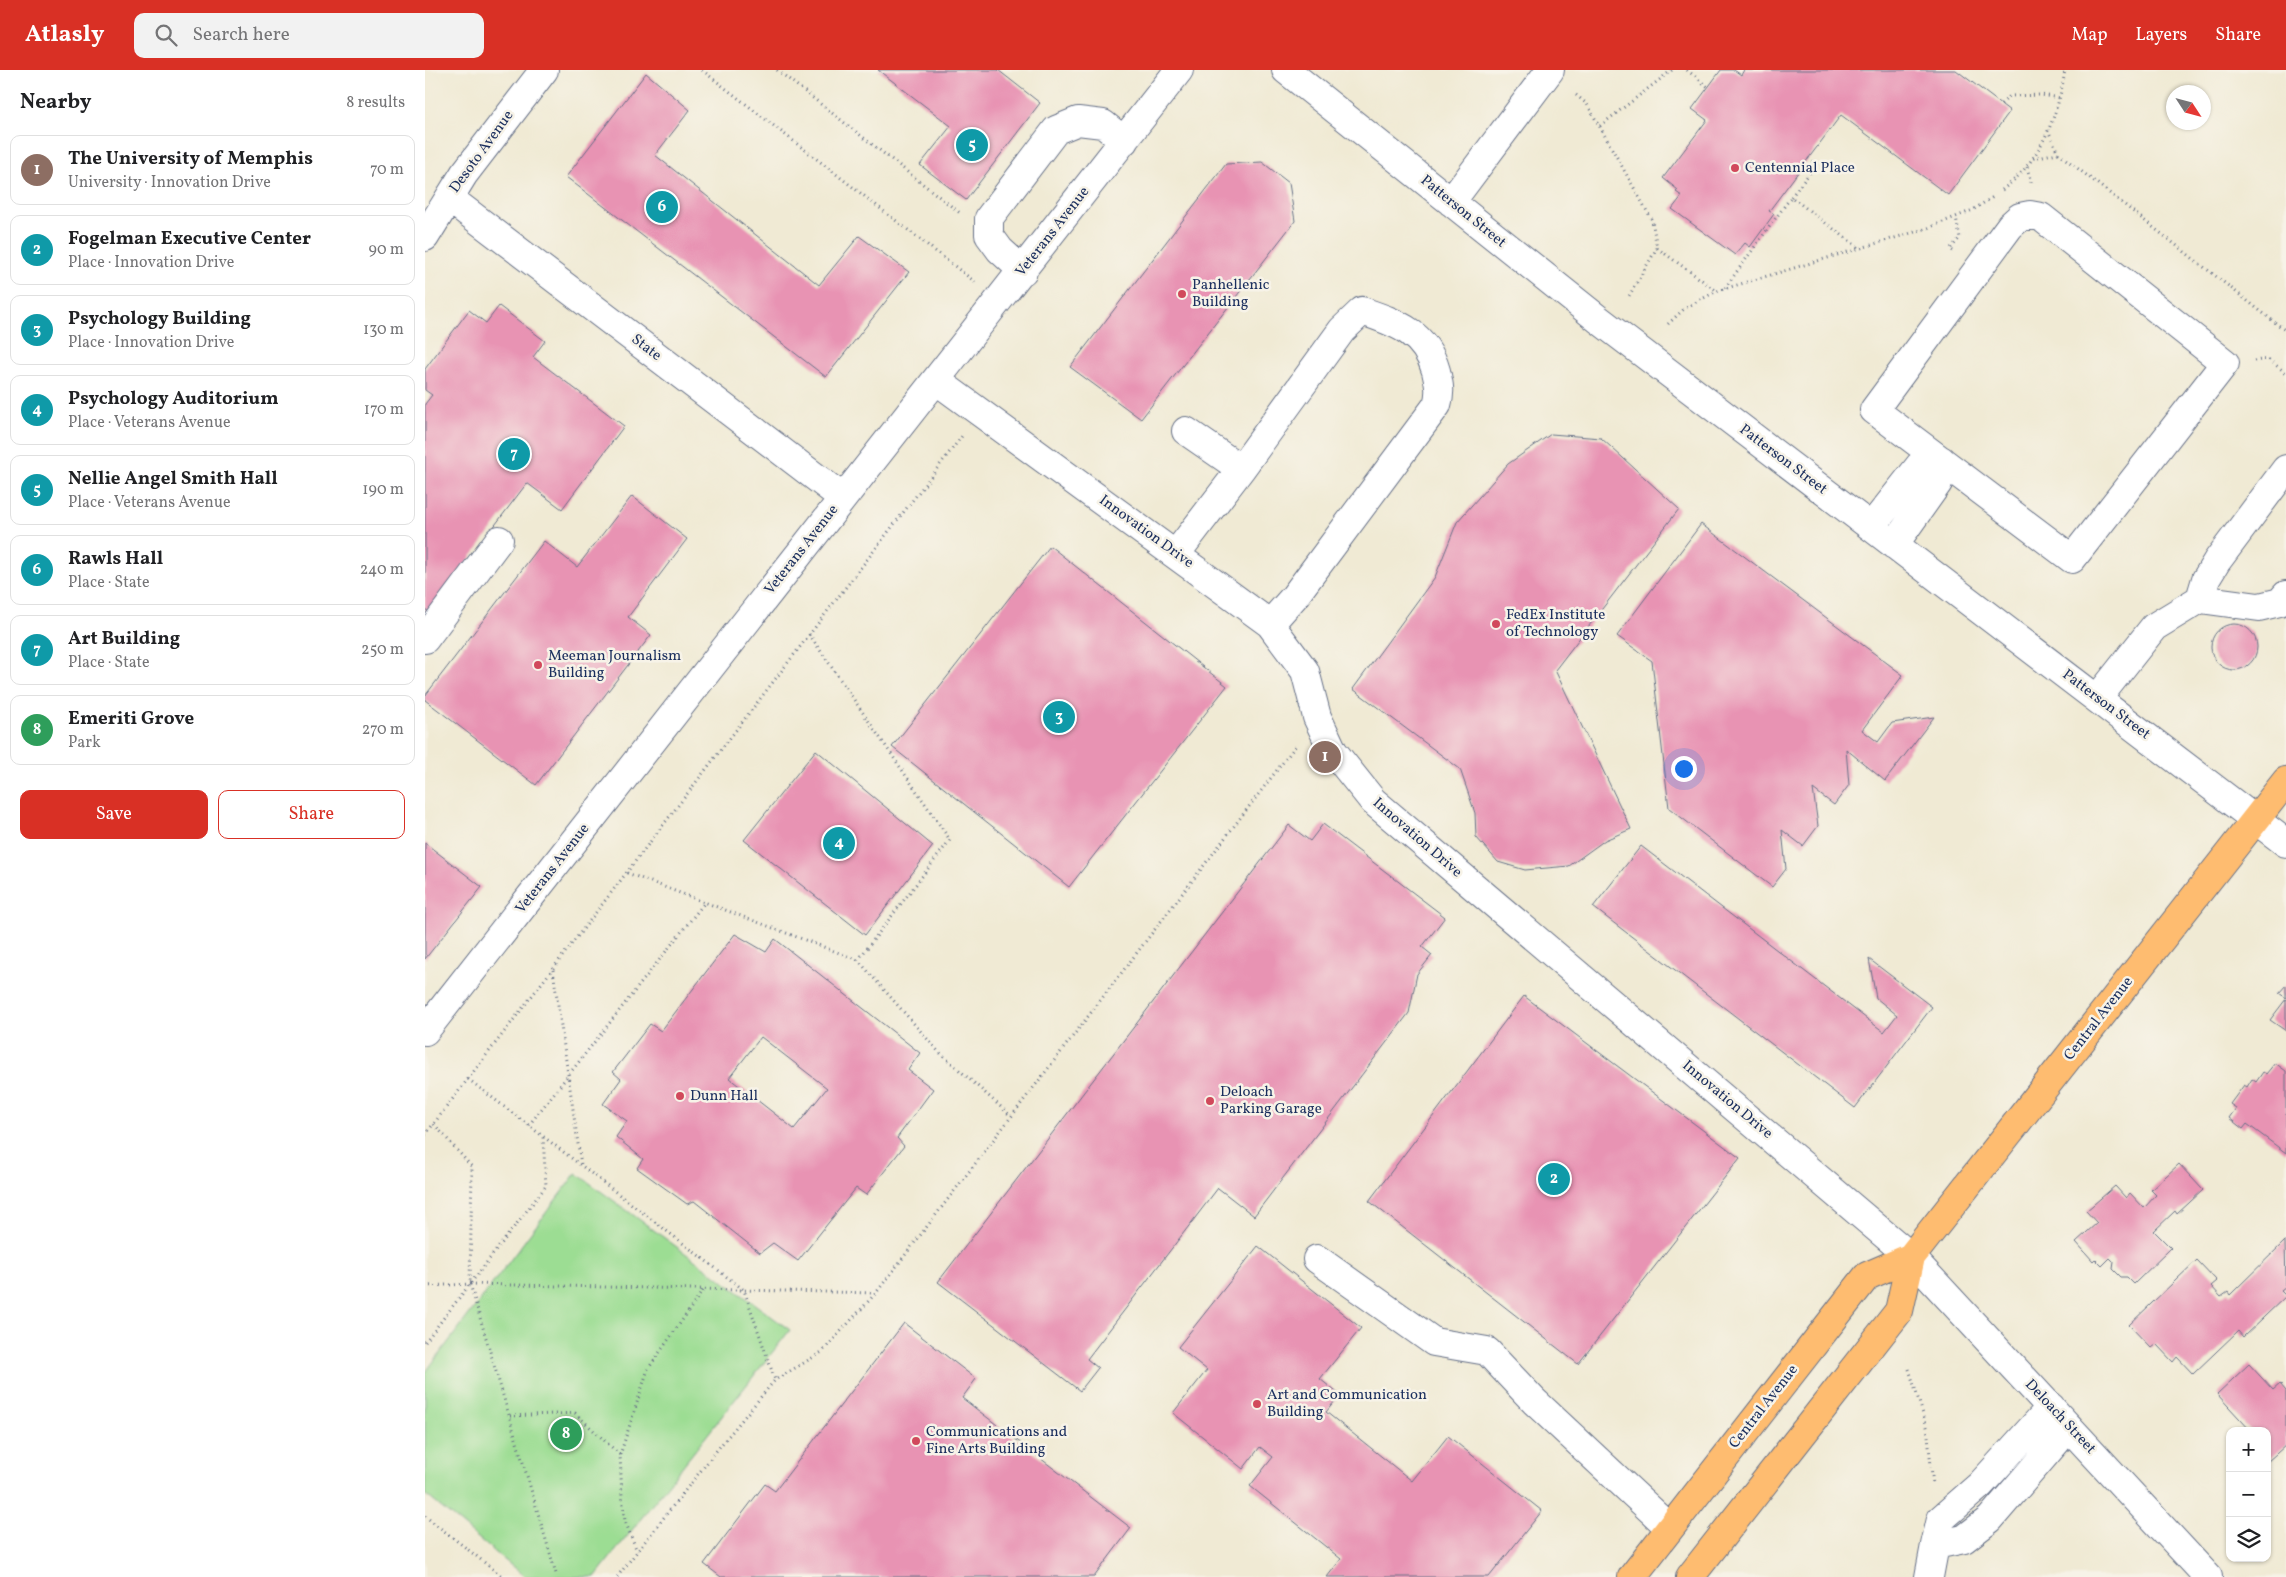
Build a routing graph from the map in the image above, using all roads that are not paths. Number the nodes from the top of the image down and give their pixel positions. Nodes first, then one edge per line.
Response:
1 (544, 70) edge
2 (1179, 70) edge
3 (1286, 70) edge
4 (1550, 70) edge
5 (1124, 141) junction
6 (449, 198) junction
7 (1451, 202) junction
8 (425, 237) edge
9 (1023, 271) junction
10 (937, 380) junction
11 (1186, 431) dead end
12 (1941, 460) junction
13 (1241, 469) junction
14 (2286, 469) edge
15 (843, 498) junction
16 (1871, 527) junction
17 (499, 540) dead end
18 (1894, 545) junction
19 (1175, 554) junction
20 (2286, 595) edge
21 (2200, 600) junction
22 (1270, 624) junction
23 (425, 640) edge
24 (2097, 699) junction
25 (2286, 781) edge
26 (2256, 820) junction
27 (2286, 843) edge
28 (426, 1031) edge
29 (1911, 1257) junction
30 (1317, 1259) dead end
31 (2051, 1407) junction
32 (2069, 1427) junction
33 (1669, 1527) junction
34 (1938, 1532) junction
35 (1632, 1577) edge
36 (1690, 1577) edge
37 (1929, 1577) edge
38 (2207, 1577) edge

1 - 6 street, Desoto Avenue
2 - 5 street, Veterans Avenue
3 - 7 street, Patterson Street
4 - 7 street
5 - 9 street, Veterans Avenue
5 - 9 street
6 - 8 street, Desoto Avenue
6 - 15 street, State
7 - 16 street, Patterson Street
9 - 10 street, Veterans Avenue
10 - 15 street, Veterans Avenue
10 - 19 street, Innovation Drive
11 - 13 street
12 - 12 street
12 - 16 street
12 - 18 street
13 - 19 street
13 - 22 street
14 - 21 street
15 - 28 street, Veterans Avenue
16 - 18 street, Patterson Street
17 - 23 street
18 - 24 street, Patterson Street
19 - 22 street, Innovation Drive
20 - 21 street
21 - 24 street
22 - 29 street, Innovation Drive
24 - 26 street, Patterson Street
25 - 26 main road, Central Avenue
26 - 27 street, Patterson Street
26 - 29 main road, Central Avenue
29 - 31 street, Deloach Street
29 - 33 main road, Central Avenue
29 - 36 main road, Central Avenue
30 - 33 street
31 - 32 street, Deloach Street
31 - 34 street
32 - 34 street
32 - 38 street, Deloach Street
33 - 35 main road, Central Avenue
34 - 37 street

